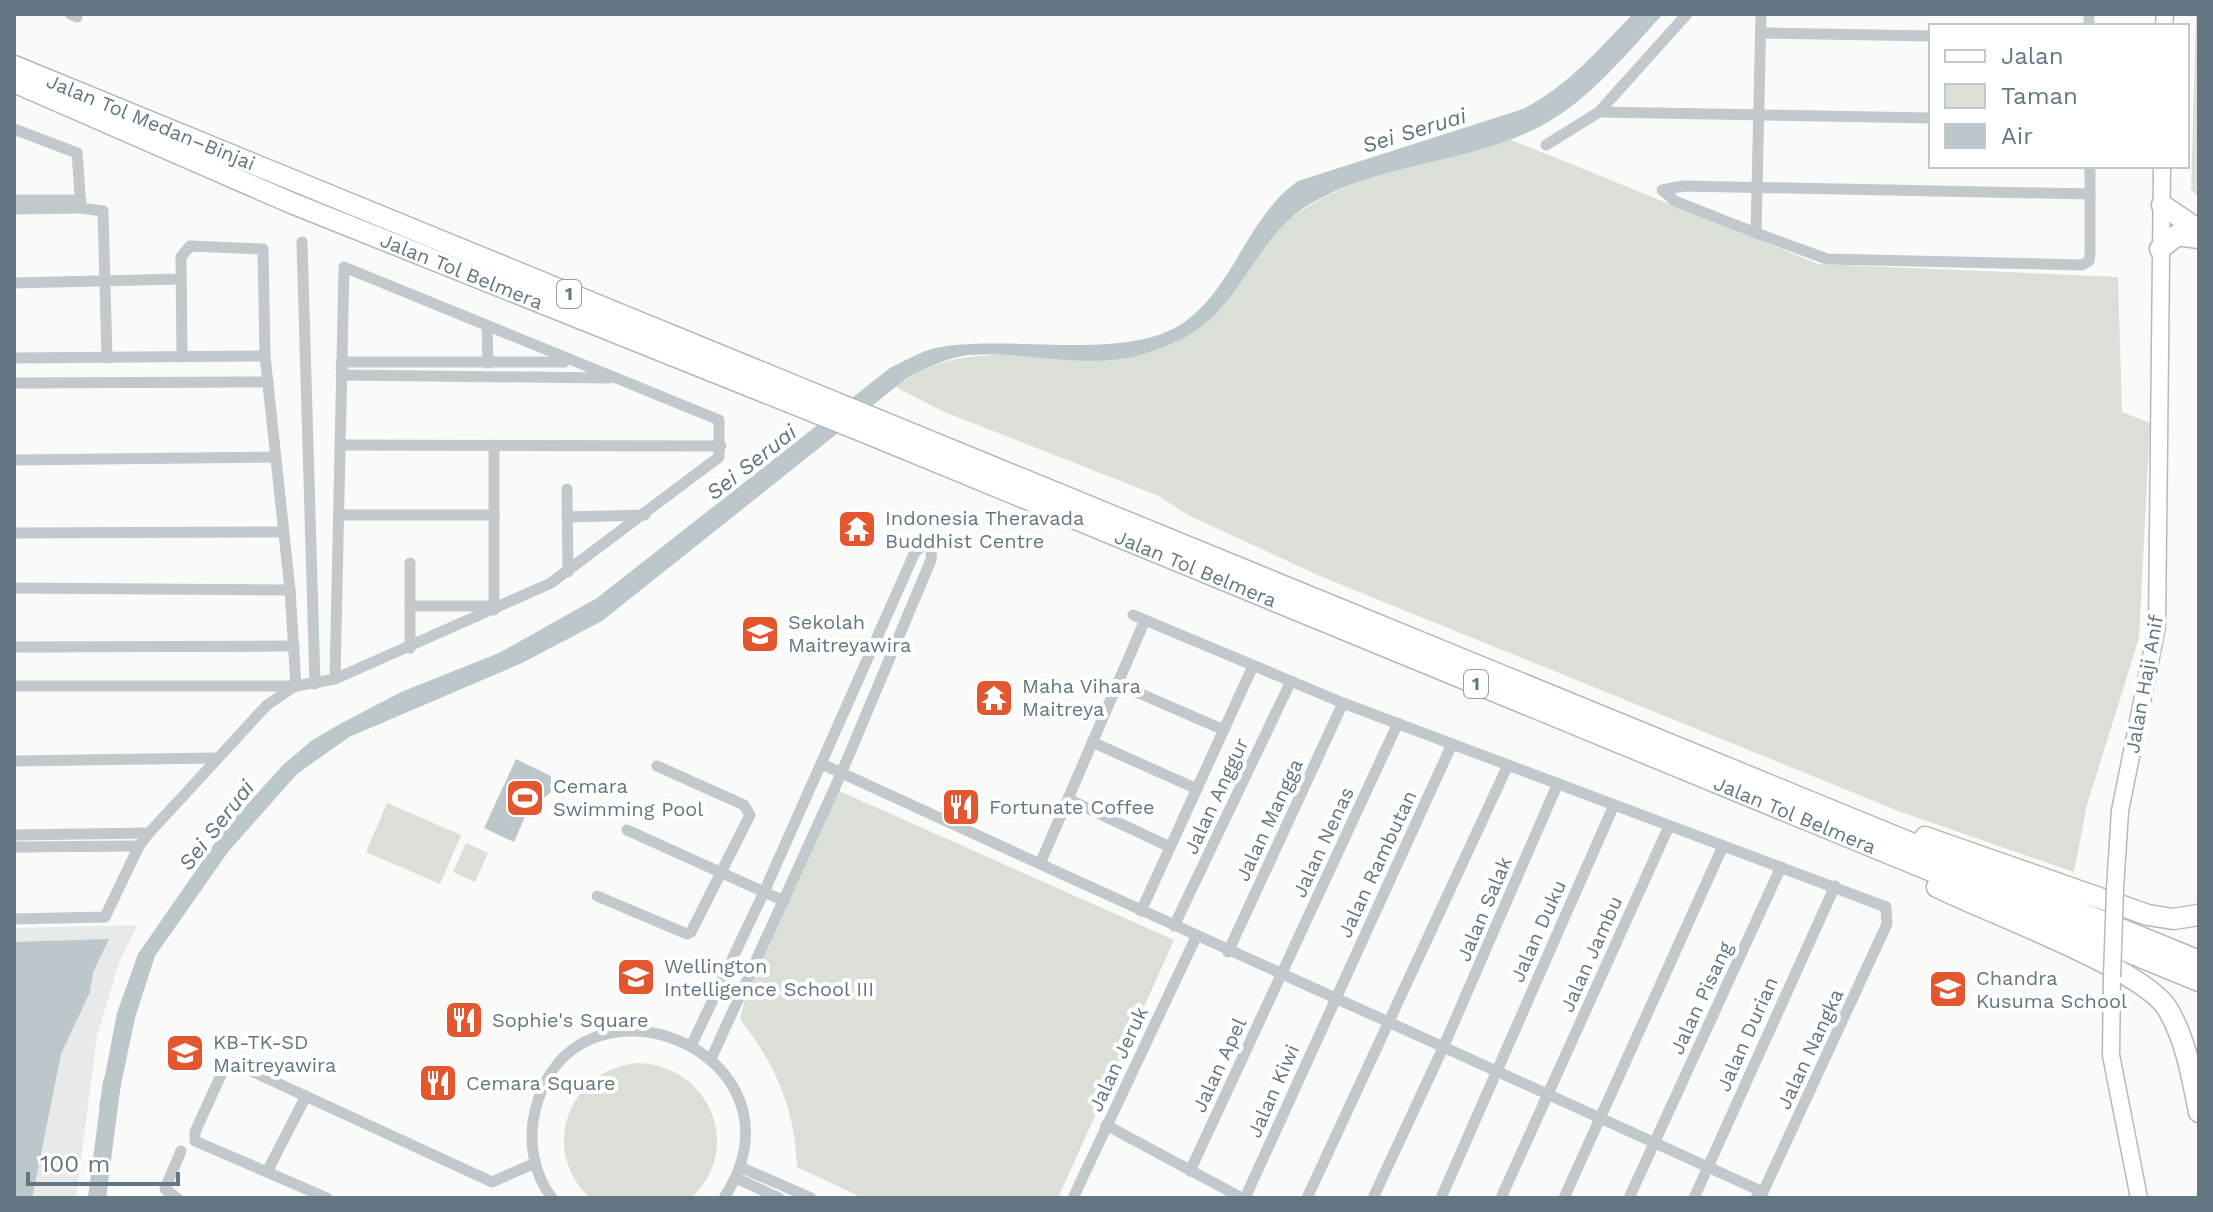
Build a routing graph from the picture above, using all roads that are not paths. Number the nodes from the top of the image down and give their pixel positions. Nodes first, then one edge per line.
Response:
1 (1687, 14) edge
2 (1761, 14) edge
3 (1761, 33) junction
4 (1929, 36) edge
5 (14, 66) edge
6 (14, 82) edge
7 (1599, 112) junction
8 (1758, 116) junction
9 (1929, 118) edge
10 (14, 129) edge
11 (1546, 145) dead end
12 (2090, 168) edge
13 (2162, 168) edge
14 (290, 178) joint
15 (1757, 187) junction
16 (2090, 194) junction
17 (14, 200) edge
18 (81, 204) junction
19 (2162, 205) junction
20 (14, 209) edge
21 (2199, 230) edge
22 (1756, 233) junction
23 (2199, 238) edge
24 (302, 242) dead end
25 (2160, 249) junction
26 (181, 279) junction
27 (106, 282) junction
28 (14, 283) edge
29 (487, 326) junction
30 (265, 356) junction
31 (182, 357) junction
32 (14, 358) edge
33 (107, 358) junction
34 (341, 362) junction
35 (572, 362) junction
36 (488, 363) junction
37 (341, 375) junction
38 (617, 378) junction
39 (268, 382) junction
40 (14, 383) edge
41 (819, 406) junction
42 (869, 425) junction
43 (340, 445) junction
44 (494, 445) junction
45 (721, 446) junction
46 (275, 457) junction
47 (14, 460) edge
48 (567, 489) dead end
49 (339, 515) junction
50 (494, 515) junction
51 (645, 515) junction
52 (567, 517) junction
53 (283, 532) junction
54 (14, 533) edge
55 (410, 563) dead end
56 (568, 572) junction
57 (14, 588) edge
58 (290, 590) junction
59 (410, 606) junction
60 (494, 608) junction
61 (1133, 615) dead end
62 (1145, 620) junction
63 (294, 646) junction
64 (14, 647) edge
65 (410, 648) junction
66 (867, 655) junction
67 (887, 662) junction
68 (1253, 666) junction
69 (335, 679) junction
70 (1291, 681) junction
71 (315, 684) junction
72 (1118, 684) junction
73 (14, 686) edge
74 (296, 686) junction
75 (1343, 703) junction
76 (1398, 723) junction
77 (1224, 730) junction
78 (1092, 742) junction
79 (1452, 744) junction
80 (214, 758) junction
81 (14, 761) edge
82 (822, 764) junction
83 (1508, 765) junction
84 (657, 766) dead end
85 (1682, 770) junction
86 (841, 774) junction
87 (1558, 783) junction
88 (1197, 789) junction
89 (1792, 795) junction
90 (1068, 799) junction
91 (1614, 805) junction
92 (1669, 826) junction
93 (627, 830) dead end
94 (149, 833) junction
95 (14, 835) edge
96 (139, 846) junction
97 (1723, 846) junction
98 (14, 847) edge
99 (1170, 847) junction
100 (1040, 864) junction
101 (1781, 867) junction
102 (721, 873) junction
103 (1835, 886) junction
104 (764, 892) junction
105 (597, 896) dead end
106 (784, 901) junction
107 (1141, 911) junction
108 (2199, 915) edge
109 (14, 919) edge
110 (1174, 926) junction
111 (1196, 937) junction
112 (1228, 952) junction
113 (2199, 961) edge
114 (1281, 975) junction
115 (2199, 981) edge
116 (1334, 999) junction
117 (1390, 1026) junction
118 (692, 1044) junction
119 (1442, 1050) junction
120 (711, 1059) junction
121 (1494, 1073) junction
122 (306, 1096) junction
123 (1546, 1096) junction
124 (2199, 1112) edge
125 (1599, 1119) junction
126 (1106, 1125) junction
127 (1654, 1144) junction
128 (181, 1151) dead end
129 (535, 1163) junction
130 (1706, 1168) junction
131 (268, 1170) junction
132 (1190, 1171) junction
133 (738, 1172) junction
134 (778, 1194) edge
135 (1760, 1195) edge
136 (177, 1198) edge
137 (327, 1198) edge
138 (552, 1198) edge
139 (724, 1198) edge
140 (811, 1198) edge
141 (1073, 1198) edge
142 (1244, 1198) edge
143 (1307, 1198) edge
144 (1373, 1198) edge
145 (1441, 1198) edge
146 (1501, 1198) edge
147 (1564, 1198) edge
148 (1629, 1198) edge
149 (1694, 1198) edge
150 (2139, 1198) edge

1 - 7 street
2 - 3 street
3 - 4 street
3 - 8 street
5 - 14 highway, Jalan Tol Medan–Binjai / 1
6 - 41 highway, Jalan Tol Belmera / 1
7 - 8 street
7 - 11 street
8 - 9 street
8 - 15 street
10 - 18 street
12 - 16 street
13 - 19 main road, Jalan Haji Anif
14 - 41 highway, Jalan Tol Belmera / 1
15 - 16 street
15 - 22 street
15 - 22 street
16 - 22 street
17 - 18 street
18 - 20 street
18 - 27 street
19 - 21 highway
19 - 25 main road, Jalan Haji Anif
23 - 25 highway
24 - 71 street
25 - 150 main road, Jalan Haji Anif, bridge
26 - 27 street
26 - 30 street
26 - 31 street
27 - 28 street
27 - 33 street
29 - 34 street
29 - 35 street
29 - 36 street
30 - 31 street
30 - 39 street
31 - 33 street
32 - 33 street
34 - 36 street
34 - 37 street
35 - 36 street
35 - 38 street
37 - 38 street
37 - 43 street
38 - 45 street
39 - 40 street
39 - 46 street
41 - 42 highway, Jalan Tol Belmera / 1
42 - 85 highway, Jalan Tol Belmera / 1
42 - 89 highway, Jalan Tol Belmera / 1
43 - 44 street
43 - 49 street
44 - 45 street
44 - 50 street
45 - 51 street
46 - 47 street
46 - 53 street
48 - 52 street
49 - 50 street
49 - 69 street
50 - 60 street
51 - 52 street
51 - 56 street
52 - 56 street
53 - 54 street
53 - 58 street
55 - 59 street
56 - 60 street
57 - 58 street
58 - 63 street
59 - 60 street
59 - 65 street
60 - 65 street
61 - 62 street
62 - 68 street
62 - 72 street
63 - 64 street
63 - 74 street
65 - 69 street
66 - 67 street
66 - 67 street
66 - 82 street
67 - 86 street
68 - 70 street
68 - 77 street
69 - 71 street
70 - 75 street
70 - 110 street, Jalan Anggur
71 - 74 street
72 - 77 street
72 - 78 street
73 - 74 street
74 - 80 street
75 - 76 street
75 - 112 street, Jalan Mangga
76 - 79 street
76 - 114 street, Jalan Nenas
77 - 88 street
78 - 88 street
78 - 90 street
79 - 83 street
79 - 116 street, Jalan Rambutan
80 - 81 street
80 - 94 street
82 - 86 street
82 - 104 street
83 - 87 street
83 - 117 street
84 - 102 street
85 - 115 highway, Jalan Tol Belmera / 1
85 - 124 highway
86 - 100 street
86 - 106 street
87 - 91 street
87 - 119 street, Jalan Salak
88 - 99 street
89 - 108 highway
89 - 113 highway, Jalan Tol Belmera / 1
90 - 99 street
90 - 100 street
91 - 92 street
91 - 121 street, Jalan Duku
92 - 97 street
92 - 123 street, Jalan Jambu
93 - 102 street
94 - 95 street
94 - 96 street
96 - 98 street
96 - 109 street
97 - 101 street
97 - 125 street
99 - 107 street
100 - 107 street
101 - 103 street
101 - 127 street, Jalan Pisang
102 - 104 street
102 - 105 street
103 - 130 street, Jalan Durian
103 - 135 street, Jalan Nangka
104 - 106 street
104 - 118 street
106 - 120 street
107 - 110 street
110 - 111 street
111 - 112 street
111 - 126 street, Jalan Jeruk
112 - 114 street
114 - 116 street
114 - 132 street, Jalan Apel
116 - 117 street
116 - 142 street, Jalan Kiwi
117 - 119 street
117 - 143 street
118 - 120 street
118 - 129 street
119 - 121 street
119 - 144 street, Jalan Salak
120 - 133 street
121 - 123 street
121 - 145 street, Jalan Duku
122 - 129 street
122 - 131 street
122 - 131 street
123 - 125 street
123 - 146 street, Jalan Jambu
125 - 127 street
125 - 147 street
126 - 132 street
126 - 141 street, Jalan Jeruk
127 - 130 street
127 - 148 street, Jalan Pisang
128 - 136 street
129 - 138 street
130 - 135 street
130 - 149 street, Jalan Durian
131 - 137 street
132 - 142 street
133 - 134 street
133 - 139 street
134 - 140 street

